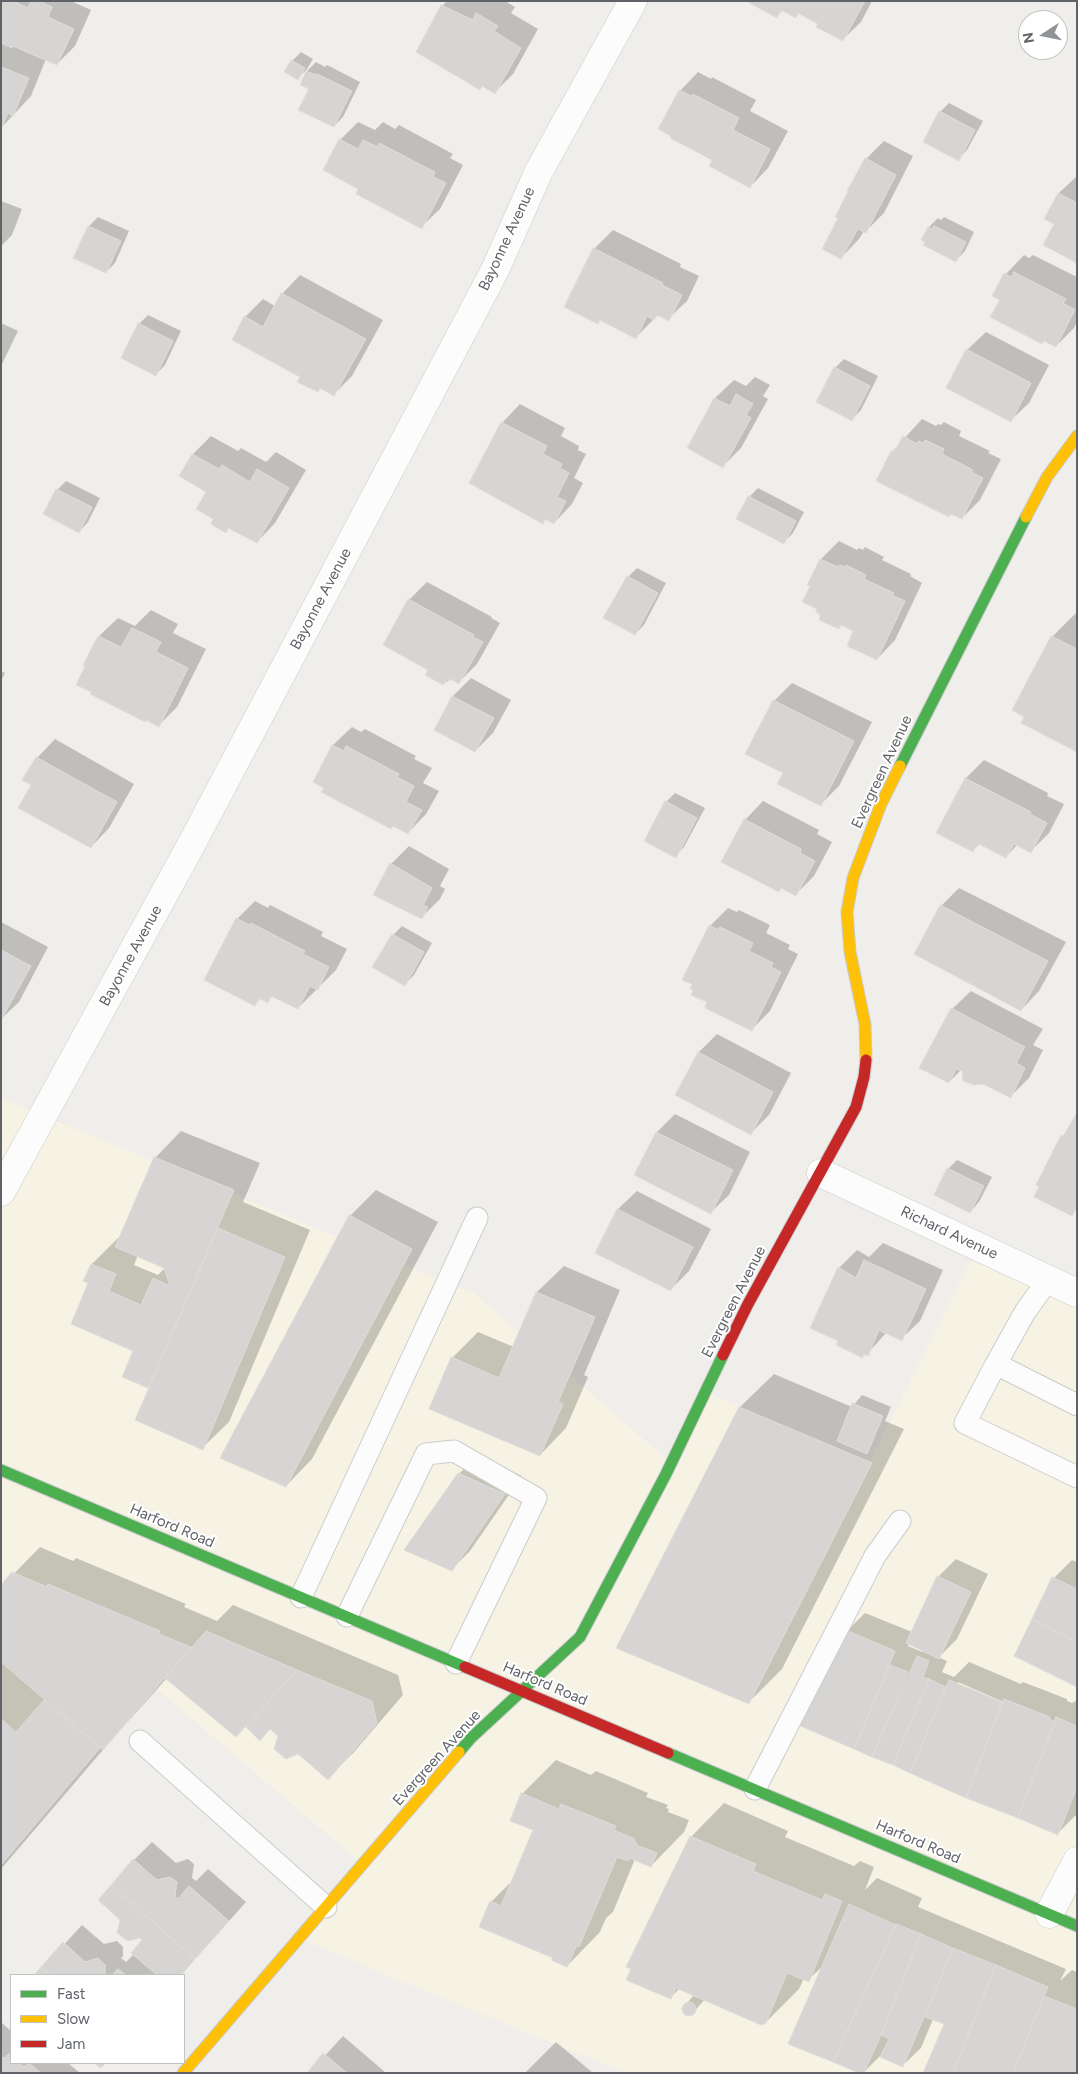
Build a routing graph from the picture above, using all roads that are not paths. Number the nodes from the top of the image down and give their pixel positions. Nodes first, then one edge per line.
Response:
1 (633, 1) edge
2 (1077, 436) edge
3 (821, 1173) junction
4 (1, 1192) edge
5 (477, 1218) dead end
6 (1048, 1280) junction
7 (1077, 1293) edge
8 (996, 1364) junction
9 (1077, 1405) edge
10 (2, 1471) edge
11 (1077, 1477) edge
12 (900, 1521) dead end
13 (301, 1597) junction
14 (347, 1616) junction
15 (456, 1663) junction
16 (523, 1691) junction
17 (140, 1741) dead end
18 (755, 1789) junction
19 (1077, 1861) edge
20 (326, 1907) junction
21 (1049, 1914) junction
22 (1077, 1926) edge
23 (183, 2073) edge

1 - 4 street, Bayonne Avenue
2 - 3 street, Evergreen Avenue
3 - 6 street, Richard Avenue
3 - 16 street, Evergreen Avenue
5 - 13 lane
6 - 7 street, Richard Avenue
6 - 8 lane
8 - 9 lane
8 - 11 lane
10 - 13 street, Harford Road
12 - 18 lane
13 - 14 street, Harford Road
14 - 15 street, Harford Road
14 - 15 lane
15 - 16 street, Harford Road
16 - 18 street, Harford Road
16 - 20 street, Evergreen Avenue
17 - 20 lane
18 - 21 street, Harford Road
19 - 21 street
20 - 23 street, Evergreen Avenue
21 - 22 street, Harford Road

